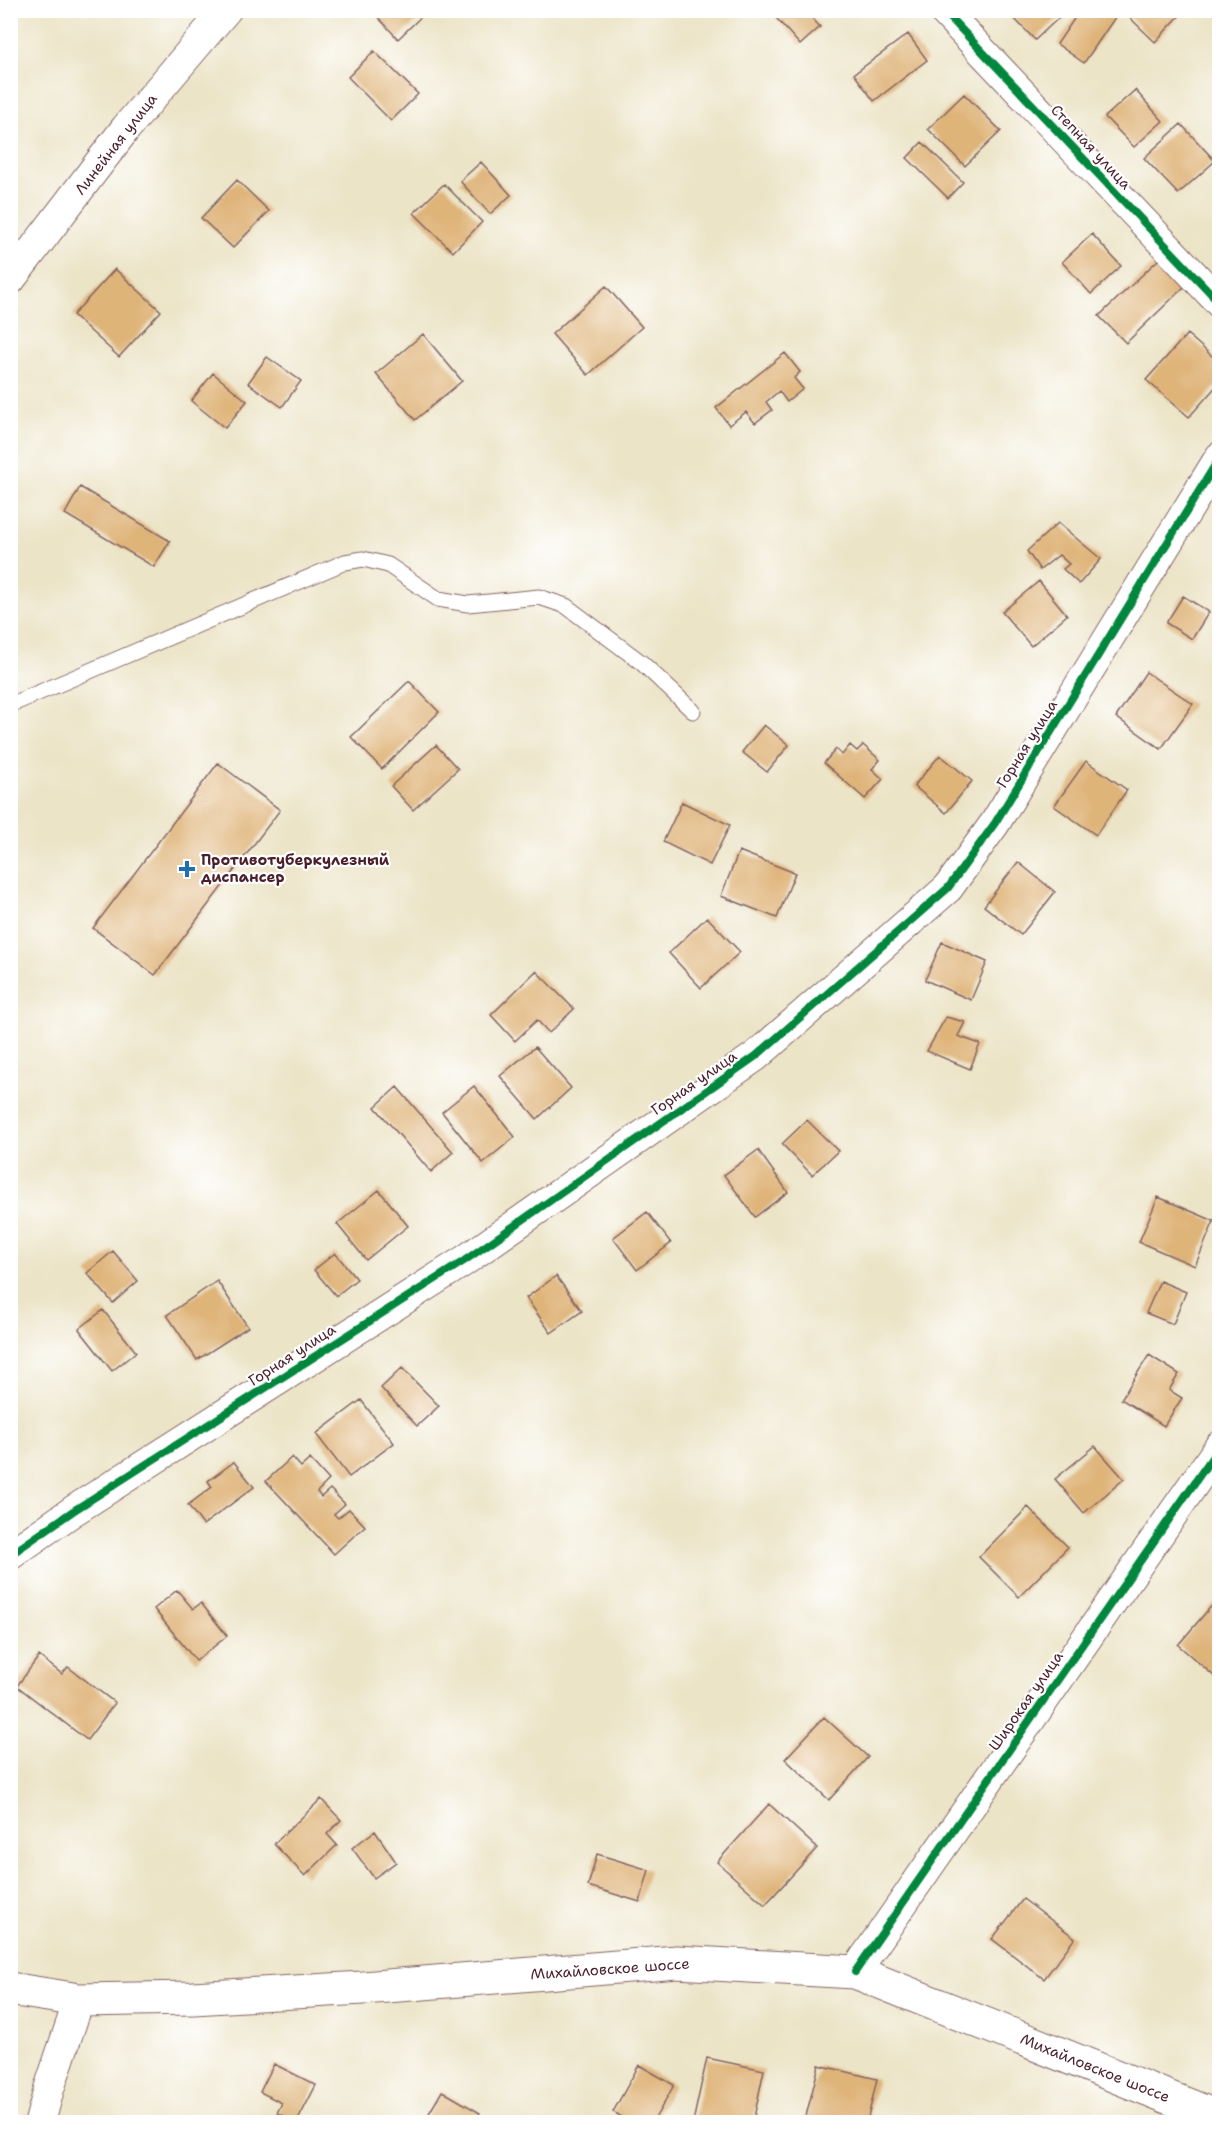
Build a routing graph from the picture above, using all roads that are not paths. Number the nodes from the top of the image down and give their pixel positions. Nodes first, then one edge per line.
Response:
1 (226, 10) edge
2 (943, 10) edge
3 (10, 280) edge
4 (1220, 303) edge
5 (1220, 457) edge
6 (10, 705) edge
7 (693, 711) dead end
8 (1220, 1446) edge
9 (10, 1555) edge
10 (855, 1972) junction
11 (10, 1989) edge
12 (79, 2000) junction
13 (1220, 2118) edge
14 (40, 2122) edge

1 - 3 street, Линейная улица
2 - 4 street, Степная улица
5 - 9 street, Горная улица
6 - 7 lane
8 - 10 street, Широкая улица
10 - 12 main road, Михайловское шоссе
10 - 13 main road, Михайловское шоссе
11 - 12 main road, Михайловское шоссе
12 - 14 street

